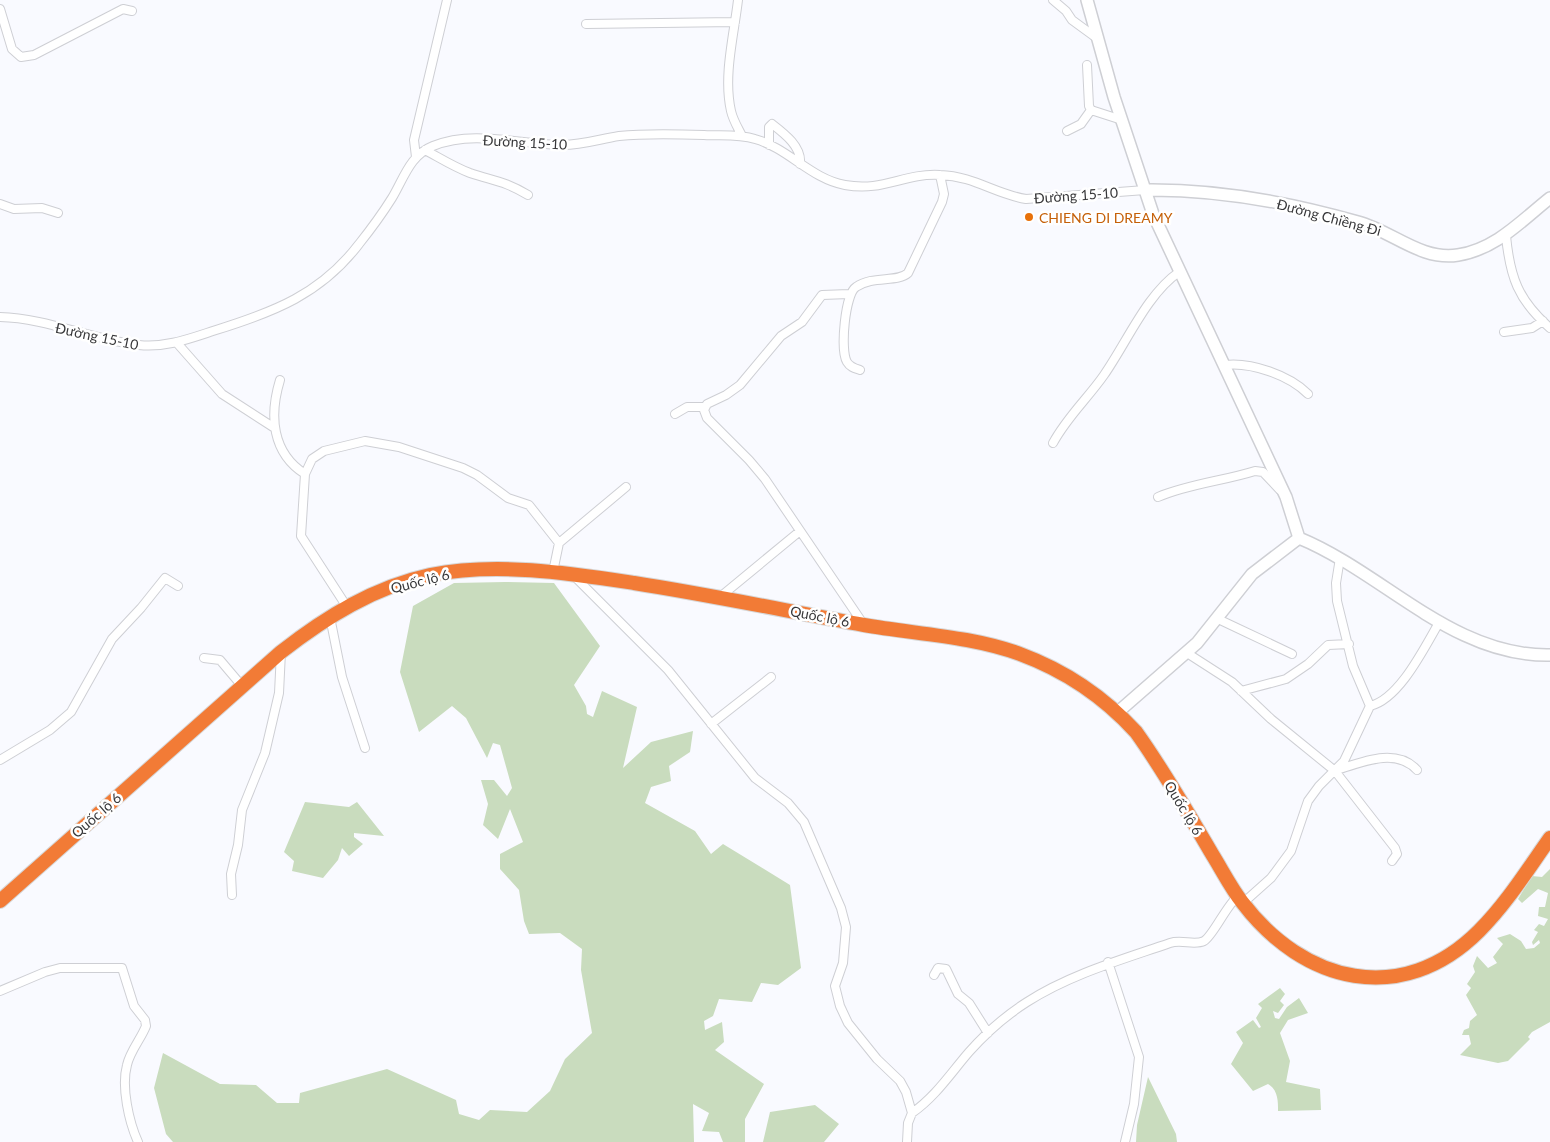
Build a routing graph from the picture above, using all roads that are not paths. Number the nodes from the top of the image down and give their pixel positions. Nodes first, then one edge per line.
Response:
1 (447, 0) edge
2 (738, 0) edge
3 (1053, 0) edge
4 (1087, 0) edge
5 (0, 9) edge
6 (132, 10) dead end
7 (736, 22) junction
8 (586, 24) dead end
9 (1098, 39) junction
10 (1087, 65) dead end
11 (1091, 110) junction
12 (1122, 120) junction
13 (1067, 131) dead end
14 (742, 136) junction
15 (769, 145) junction
16 (425, 150) junction
17 (416, 157) junction
18 (800, 164) junction
19 (940, 175) junction
20 (1144, 190) junction
21 (528, 195) dead end
22 (1550, 198) edge
23 (0, 204) edge
24 (58, 213) dead end
25 (1506, 236) junction
26 (1179, 272) junction
27 (849, 294) junction
28 (0, 317) edge
29 (1542, 321) junction
30 (1550, 328) edge
31 (1504, 332) dead end
32 (177, 343) junction
33 (1225, 365) junction
34 (860, 370) dead end
35 (280, 380) dead end
36 (1308, 394) dead end
37 (705, 407) junction
38 (676, 414) dead end
39 (273, 427) junction
40 (1053, 442) dead end
41 (306, 474) junction
42 (626, 487) dead end
43 (1158, 497) dead end
44 (1286, 497) junction
45 (800, 531) junction
46 (1299, 538) junction
47 (559, 543) junction
48 (1340, 558) junction
49 (553, 572) junction
50 (571, 573) junction
51 (178, 586) dead end
52 (720, 597) junction
53 (347, 607) junction
54 (330, 616) junction
55 (1218, 619) junction
56 (1440, 621) junction
57 (864, 625) junction
58 (1350, 644) junction
59 (281, 652) junction
60 (1187, 653) junction
61 (1292, 654) dead end
62 (1550, 655) edge
63 (204, 658) dead end
64 (771, 678) dead end
65 (242, 686) junction
66 (1241, 691) junction
67 (1370, 706) junction
68 (1118, 712) junction
69 (711, 724) junction
70 (365, 748) dead end
71 (0, 760) edge
72 (1417, 770) dead end
73 (1336, 771) junction
74 (1550, 838) edge
75 (1392, 861) dead end
76 (232, 895) dead end
77 (1240, 899) junction
78 (0, 901) edge
79 (1108, 962) junction
80 (934, 975) dead end
81 (0, 991) edge
82 (988, 1033) junction
83 (912, 1113) junction
84 (138, 1142) edge
85 (907, 1142) edge
86 (1125, 1142) edge

1 - 17 street
2 - 7 street
3 - 9 street
4 - 9 street
5 - 6 street
7 - 8 street
7 - 14 street
9 - 12 street
10 - 11 street
11 - 12 street
11 - 13 street
12 - 20 street
14 - 15 street, Đường 15-10
14 - 16 street, Đường 15-10
15 - 18 street, Đường 15-10
15 - 18 street
16 - 17 street, Đường 15-10
16 - 21 street
17 - 32 street, Đường 15-10
18 - 19 street, Đường 15-10
19 - 20 street, Đường 15-10
19 - 27 street
20 - 25 street, Đường Chiềng Đi
20 - 26 street
22 - 25 street, Đường Chiềng Đi
23 - 24 street
25 - 29 street
26 - 33 street
26 - 40 street
27 - 34 street
27 - 37 street
28 - 32 street, Đường 15-10
29 - 30 street
29 - 31 street
32 - 39 street
33 - 36 street
33 - 44 street
35 - 39 street
37 - 38 street
37 - 45 street
39 - 41 street
41 - 47 street
41 - 53 street
42 - 47 street
43 - 44 street
44 - 46 street
45 - 52 street
45 - 57 street
46 - 48 street
46 - 55 street
47 - 49 street
48 - 56 street
48 - 58 street
49 - 50 highway, Quốc lộ 6
49 - 53 highway, Quốc lộ 6
50 - 52 highway, Quốc lộ 6
50 - 69 street
51 - 71 street
52 - 57 highway, Quốc lộ 6
53 - 54 highway, Quốc lộ 6
54 - 59 highway, Quốc lộ 6
54 - 70 street
55 - 60 street
55 - 61 street
56 - 62 street
56 - 67 street
57 - 68 highway, Quốc lộ 6
58 - 66 street
58 - 67 street
59 - 65 highway, Quốc lộ 6
59 - 76 street
60 - 66 street
60 - 68 street
63 - 65 street
64 - 69 street
65 - 78 highway, Quốc lộ 6
66 - 73 street
67 - 73 street
68 - 77 highway, Quốc lộ 6
69 - 83 street
72 - 73 street
73 - 75 street
73 - 77 street
74 - 77 highway, Quốc lộ 6
77 - 79 street
79 - 82 street
79 - 86 street
80 - 82 street
81 - 84 street
82 - 83 street
83 - 85 street

